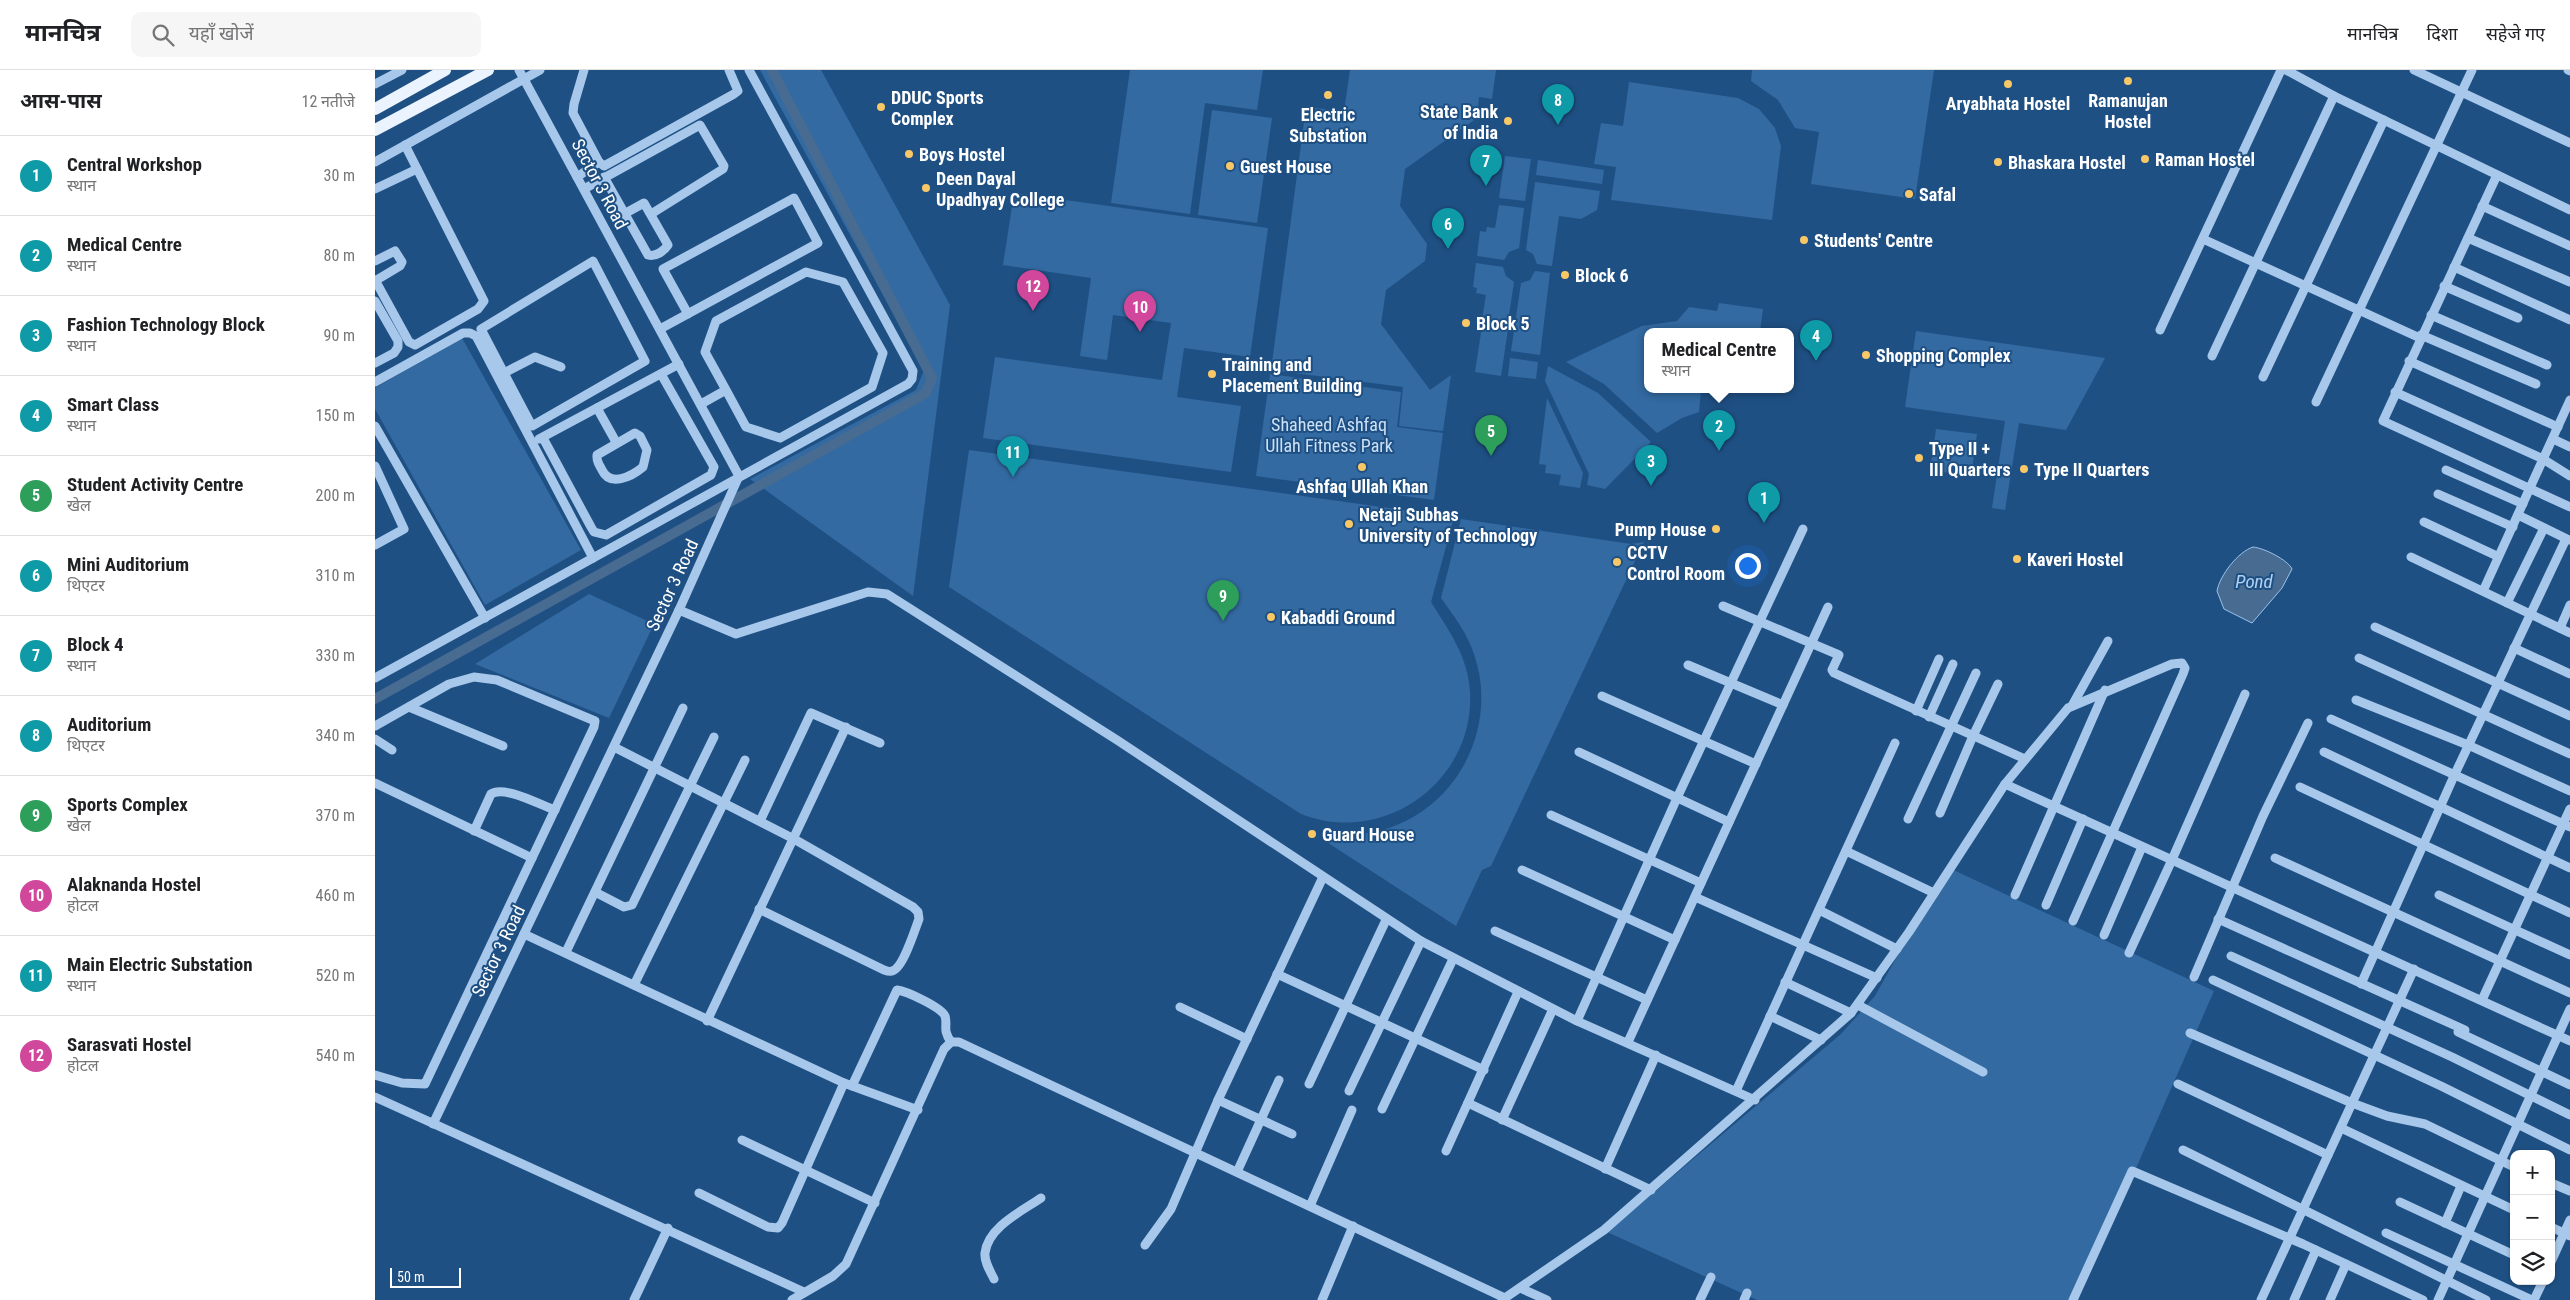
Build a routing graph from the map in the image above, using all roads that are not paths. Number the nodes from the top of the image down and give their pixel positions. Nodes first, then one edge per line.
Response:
1 (402, 70) edge
2 (445, 70) edge
3 (489, 70) edge
4 (519, 70) edge
5 (540, 70) edge
6 (584, 70) edge
7 (729, 70) edge
8 (749, 70) edge
9 (2281, 70) edge
10 (2287, 70) edge
11 (2414, 70) edge
12 (2472, 70) edge
13 (524, 79) junction
14 (375, 84) edge
15 (2461, 93) junction
16 (2334, 96) junction
17 (375, 109) edge
18 (2384, 120) junction
19 (375, 130) edge
20 (2570, 143) edge
21 (405, 145) junction
22 (2438, 145) junction
23 (375, 162) edge
24 (599, 162) junction
25 (417, 168) junction
26 (2497, 174) junction
27 (577, 177) junction
28 (604, 177) junction
29 (584, 189) junction
30 (375, 190) edge
31 (2568, 205) edge
32 (2483, 206) junction
33 (624, 214) junction
34 (651, 214) junction
35 (2467, 238) junction
36 (2203, 239) junction
37 (2570, 246) edge
38 (375, 261) edge
39 (2255, 264) junction
40 (2454, 267) junction
41 (375, 280) edge
42 (2570, 282) edge
43 (2445, 286) junction
44 (2305, 288) junction
45 (375, 301) edge
46 (2360, 311) junction
47 (688, 314) junction
48 (2431, 315) junction
49 (2518, 318) dead end
50 (2570, 320) edge
51 (660, 329) junction
52 (2160, 330) dead end
53 (477, 332) junction
54 (2421, 337) junction
55 (2212, 356) dead end
56 (2409, 361) junction
57 (375, 363) edge
58 (679, 364) junction
59 (2547, 365) dead end
60 (561, 367) dead end
61 (504, 373) junction
62 (661, 374) junction
63 (2263, 377) dead end
64 (375, 382) edge
65 (2536, 384) dead end
66 (726, 390) junction
67 (2395, 392) junction
68 (2570, 400) edge
69 (2316, 402) dead end
70 (701, 404) junction
71 (597, 408) junction
72 (375, 426) edge
73 (2558, 427) junction
74 (543, 438) junction
75 (2553, 439) junction
76 (615, 442) junction
77 (533, 443) junction
78 (2570, 447) edge
79 (2543, 459) junction
80 (375, 466) edge
81 (2446, 470) dead end
82 (739, 476) junction
83 (2570, 476) edge
84 (2529, 488) junction
85 (2438, 494) dead end
86 (2523, 504) junction
87 (2570, 507) edge
88 (2518, 515) junction
89 (2425, 522) dead end
90 (2513, 527) junction
91 (2544, 528) junction
92 (1803, 529) dead end
93 (2568, 540) edge
94 (375, 545) edge
95 (2411, 556) dead end
96 (2497, 556) junction
97 (593, 558) junction
98 (2483, 591) junction
99 (2507, 603) junction
100 (2570, 605) edge
101 (1723, 606) dead end
102 (1829, 607) dead end
103 (679, 610) junction
104 (2529, 614) junction
105 (485, 618) junction
106 (1760, 622) junction
107 (2375, 627) dead end
108 (2560, 628) junction
109 (2570, 632) edge
110 (2108, 641) dead end
111 (1811, 644) junction
112 (2514, 648) junction
113 (2359, 658) dead end
114 (1939, 659) dead end
115 (1953, 664) dead end
116 (1688, 665) dead end
117 (1975, 673) dead end
118 (2570, 674) edge
119 (375, 678) edge
120 (1731, 683) junction
121 (1998, 684) dead end
122 (2498, 684) junction
123 (2105, 690) junction
124 (2245, 694) dead end
125 (1602, 696) dead end
126 (2356, 700) dead end
127 (2073, 704) junction
128 (1783, 705) junction
129 (409, 707) junction
130 (683, 708) dead end
131 (1916, 711) junction
132 (2483, 714) junction
133 (2570, 716) edge
134 (1929, 717) junction
135 (2331, 719) dead end
136 (2309, 723) dead end
137 (375, 726) edge
138 (846, 727) junction
139 (1951, 727) junction
140 (1973, 736) junction
141 (714, 737) dead end
142 (375, 739) edge
143 (1704, 741) junction
144 (880, 743) dead end
145 (1895, 743) dead end
146 (503, 746) dead end
147 (2468, 746) junction
148 (613, 747) junction
149 (392, 750) dead end
150 (1579, 752) dead end
151 (2324, 752) dead end
152 (2570, 754) edge
153 (2025, 759) junction
154 (745, 760) dead end
155 (1756, 764) junction
156 (655, 768) junction
157 (2454, 776) junction
158 (375, 783) edge
159 (2005, 784) junction
160 (689, 786) junction
161 (2300, 787) dead end
162 (2570, 791) edge
163 (1677, 798) junction
164 (724, 803) junction
165 (2054, 806) junction
166 (2442, 806) junction
167 (2570, 809) edge
168 (555, 810) junction
169 (1940, 813) dead end
170 (1551, 815) dead end
171 (1908, 819) dead end
172 (2083, 819) junction
173 (760, 821) junction
174 (1729, 822) junction
175 (2566, 825) edge
176 (474, 831) junction
177 (2114, 833) junction
178 (794, 839) junction
179 (2142, 846) junction
180 (2423, 846) junction
181 (1846, 851) junction
182 (532, 858) junction
183 (2275, 858) dead end
184 (2547, 858) junction
185 (1649, 860) junction
186 (2172, 860) junction
187 (2570, 868) edge
188 (1522, 870) dead end
189 (1323, 877) junction
190 (1701, 883) junction
191 (2231, 887) junction
192 (595, 892) junction
193 (1934, 893) junction
194 (2015, 895) dead end
195 (2439, 895) dead end
196 (2531, 895) junction
197 (1695, 897) junction
198 (2046, 905) dead end
199 (759, 909) junction
200 (1819, 910) junction
201 (2393, 911) junction
202 (2570, 913) edge
203 (1624, 917) junction
204 (2218, 919) junction
205 (1386, 920) junction
206 (2073, 922) dead end
207 (2514, 930) junction
208 (1495, 931) dead end
209 (524, 934) junction
210 (2104, 935) dead end
211 (1675, 940) junction
212 (1421, 941) junction
213 (1802, 945) junction
214 (1897, 949) junction
215 (2375, 951) junction
216 (565, 952) junction
217 (2129, 953) dead end
218 (2570, 955) edge
219 (2231, 956) dead end
220 (1453, 959) junction
221 (2499, 959) junction
222 (2414, 970) junction
223 (1277, 974) junction
224 (1597, 977) junction
225 (2194, 977) dead end
226 (1877, 978) junction
227 (2213, 980) dead end
228 (1785, 982) junction
229 (2361, 984) junction
230 (634, 985) junction
231 (1518, 992) junction
232 (2570, 993) edge
233 (1647, 1000) junction
234 (2482, 1000) junction
235 (2399, 1002) junction
236 (1858, 1005) junction
237 (1345, 1006) junction
238 (1180, 1007) dead end
239 (1553, 1009) junction
240 (2570, 1009) edge
241 (1851, 1012) junction
242 (1770, 1016) junction
243 (707, 1021) junction
244 (1577, 1021) junction
245 (1381, 1022) junction
246 (2387, 1027) junction
247 (2191, 1033) dead end
248 (2558, 1035) junction
249 (1415, 1038) junction
250 (1247, 1039) junction
251 (1821, 1040) junction
252 (2570, 1041) edge
253 (951, 1042) junction
254 (1628, 1042) junction
255 (1656, 1055) junction
256 (2374, 1055) junction
257 (1484, 1070) junction
258 (2542, 1071) junction
259 (1983, 1072) dead end
260 (375, 1075) edge
261 (1279, 1080) dead end
262 (1309, 1084) dead end
263 (2178, 1084) dead end
264 (847, 1085) junction
265 (2570, 1085) edge
266 (1349, 1091) dead end
267 (1736, 1091) junction
268 (2531, 1095) junction
269 (375, 1097) edge
270 (1218, 1100) junction
271 (1755, 1100) junction
272 (1468, 1103) junction
273 (2352, 1103) junction
274 (1382, 1109) dead end
275 (918, 1110) junction
276 (1352, 1110) dead end
277 (2570, 1115) edge
278 (1261, 1120) junction
279 (1502, 1120) junction
280 (433, 1124) junction
281 (2517, 1125) junction
282 (2341, 1128) junction
283 (1292, 1134) dead end
284 (743, 1140) dead end
285 (2183, 1150) dead end
286 (2570, 1150) edge
287 (1446, 1151) dead end
288 (1194, 1154) junction
289 (2328, 1155) junction
290 (2501, 1161) junction
291 (2510, 1165) edge
292 (806, 1169) junction
293 (1605, 1169) junction
294 (1237, 1172) junction
295 (2555, 1185) edge
296 (2461, 1186) junction
297 (1651, 1190) junction
298 (2570, 1191) edge
299 (699, 1193) dead end
300 (2485, 1196) junction
301 (1041, 1198) dead end
302 (2400, 1202) dead end
303 (875, 1203) junction
304 (1310, 1206) junction
305 (2510, 1208) edge
306 (2302, 1211) junction
307 (2570, 1220) edge
308 (2445, 1223) junction
309 (1353, 1226) junction
310 (668, 1228) junction
311 (2555, 1229) edge
312 (2386, 1233) dead end
313 (2467, 1233) junction
314 (2567, 1235) edge
315 (2289, 1238) junction
316 (1145, 1245) dead end
317 (2316, 1250) junction
318 (2510, 1253) edge
319 (2555, 1255) edge
320 (2346, 1264) junction
321 (2453, 1264) junction
322 (1711, 1277) dead end
323 (994, 1279) dead end
324 (2446, 1281) junction
325 (2541, 1285) edge
326 (1520, 1288) junction
327 (804, 1292) junction
328 (2409, 1297) edge
329 (1504, 1299) edge
330 (634, 1300) edge
331 (792, 1300) edge
332 (1322, 1300) edge
333 (1547, 1300) edge
334 (1700, 1300) edge
335 (2073, 1300) edge
336 (2261, 1300) edge
337 (2294, 1300) edge
338 (2330, 1300) edge
339 (2423, 1300) edge
340 (2438, 1300) edge
341 (2486, 1300) edge
342 (2533, 1300) edge

1 - 14 street
2 - 17 main road
3 - 19 main road
4 - 13 street, Sector 3 Road
5 - 13 street
6 - 24 street
7 - 24 street
8 - 82 street
9 - 36 street
10 - 16 street
11 - 15 street
12 - 15 street
13 - 21 street
13 - 27 street, Sector 3 Road
15 - 20 street
15 - 22 street
16 - 18 street
16 - 39 street
18 - 22 street
18 - 44 street
21 - 23 street
21 - 25 street
22 - 26 street
22 - 46 street
24 - 27 street
25 - 30 street
25 - 41 street
26 - 31 street
26 - 32 street
27 - 29 street, Sector 3 Road
28 - 29 street
28 - 33 street
28 - 34 street
29 - 51 street, Sector 3 Road
32 - 35 street
32 - 37 street
33 - 34 street
33 - 34 street
35 - 40 street
35 - 42 street
36 - 39 street
36 - 52 street
38 - 41 street
39 - 44 street
39 - 55 street
40 - 43 street
40 - 50 street
43 - 48 street
43 - 49 street
44 - 46 street
44 - 63 street
45 - 57 street
46 - 54 street
46 - 69 street
47 - 47 street
47 - 51 street
48 - 54 street
48 - 59 street
51 - 58 street, Sector 3 Road
53 - 61 street
53 - 61 street
53 - 64 street
53 - 77 street
54 - 56 street
54 - 65 street
56 - 67 street
56 - 73 street
58 - 62 street
58 - 70 street, Sector 3 Road
60 - 61 street
62 - 71 street
62 - 74 street
66 - 66 street
66 - 70 street
67 - 79 street
67 - 84 street
68 - 73 street
70 - 82 street, Sector 3 Road
71 - 74 street
71 - 76 street
72 - 105 street
73 - 75 street
74 - 77 street
75 - 78 street
75 - 79 street
76 - 76 street
77 - 97 street
79 - 83 street
79 - 84 street
80 - 94 street
81 - 86 street
82 - 97 street
82 - 103 street, Sector 3 Road
84 - 86 street
84 - 87 street
85 - 90 street
86 - 88 street
88 - 90 street
88 - 91 street
89 - 96 street
90 - 96 street
91 - 93 street
91 - 99 street
92 - 106 street
93 - 104 street
95 - 98 street
96 - 98 street
97 - 105 street
98 - 99 street
99 - 104 street
100 - 108 street
101 - 106 street
102 - 111 street
103 - 148 street, Sector 3 Road
103 - 189 street
104 - 108 street
104 - 112 street
105 - 119 street
106 - 111 street
106 - 120 street
107 - 122 street
108 - 109 street
110 - 127 street
111 - 128 street
111 - 131 street
112 - 118 street
112 - 122 street
113 - 132 street
114 - 131 street
115 - 134 street
116 - 120 street
117 - 139 street
120 - 128 street
120 - 143 street
121 - 140 street
122 - 132 street
122 - 133 street
123 - 127 street
123 - 165 street
123 - 177 street
124 - 186 street
125 - 143 street
126 - 147 street
127 - 153 street
128 - 155 street
129 - 137 street
129 - 146 street
129 - 168 street
130 - 156 street
131 - 134 street
132 - 147 street
132 - 152 street
134 - 139 street
135 - 157 street
136 - 191 street
138 - 144 street
138 - 173 street
138 - 178 street
139 - 140 street
139 - 171 street
140 - 153 street
140 - 169 street
141 - 160 street
142 - 149 street
143 - 155 street
143 - 163 street
145 - 181 street
147 - 157 street
147 - 162 street
148 - 156 street
148 - 209 street, Sector 3 Road
150 - 163 street
151 - 166 street
153 - 159 street
154 - 164 street
155 - 174 street
156 - 160 street
156 - 192 street
157 - 166 street
157 - 175 street
158 - 176 street
159 - 165 street
159 - 193 street
160 - 164 street
160 - 192 street
161 - 180 street
163 - 174 street
163 - 185 street
164 - 173 street
164 - 230 street
165 - 172 street
165 - 194 street
166 - 180 street
166 - 184 street
167 - 175 street
168 - 176 street
168 - 182 street
170 - 185 street
172 - 177 street
172 - 198 street
173 - 178 street
174 - 190 street
175 - 184 street
176 - 182 street
177 - 179 street
177 - 206 street
178 - 199 street
178 - 199 street
179 - 186 street
179 - 210 street
180 - 196 street
180 - 201 street
181 - 193 street
181 - 200 street
182 - 260 street
183 - 201 street
184 - 187 street
184 - 196 street
185 - 190 street
185 - 203 street
186 - 191 street
186 - 217 street
188 - 203 street
189 - 205 street
189 - 223 street
190 - 197 street
191 - 204 street
191 - 215 street
192 - 216 street
193 - 214 street
195 - 207 street
196 - 202 street
196 - 207 street
197 - 211 street
197 - 213 street
199 - 243 street
200 - 213 street
200 - 214 street
201 - 215 street
201 - 221 street
203 - 211 street
203 - 224 street
204 - 225 street
204 - 229 street
205 - 212 street
205 - 237 street
207 - 218 street
207 - 221 street
208 - 224 street
209 - 216 street
209 - 280 street, Sector 3 Road
211 - 233 street
212 - 220 street
212 - 245 street
213 - 226 street
213 - 228 street
214 - 226 street
215 - 222 street
215 - 229 street
216 - 230 street
219 - 246 street
220 - 231 street
220 - 249 street
221 - 232 street
221 - 234 street
222 - 234 street
222 - 235 street
223 - 237 street
223 - 250 street
224 - 233 street
224 - 244 street
226 - 236 street
227 - 256 street
228 - 241 street
228 - 242 street
229 - 235 street
230 - 243 street
231 - 239 street
231 - 257 street
233 - 254 street
234 - 248 street
235 - 246 street
235 - 258 street
236 - 241 street
236 - 259 street
237 - 245 street
237 - 262 street
238 - 250 street
239 - 244 street
239 - 279 street
240 - 248 street
241 - 251 street
242 - 251 street
242 - 267 street
243 - 264 street
244 - 254 street
245 - 249 street
245 - 266 street
246 - 256 street
246 - 268 street
247 - 273 street
248 - 252 street
248 - 258 street
249 - 257 street
249 - 274 street
250 - 270 street
251 - 271 street
253 - 264 street
253 - 275 street
253 - 288 street
254 - 255 street
255 - 267 street
255 - 293 street
256 - 273 street
256 - 281 street
257 - 272 street
258 - 265 street
258 - 268 street
261 - 278 street
263 - 289 street
264 - 275 street
264 - 292 street
267 - 271 street
268 - 277 street
268 - 281 street
269 - 280 street
270 - 278 street
270 - 288 street
271 - 297 street
272 - 279 street
272 - 287 street
273 - 282 street
273 - 290 street
275 - 303 street
276 - 304 street
278 - 283 street
278 - 294 street
279 - 293 street
280 - 310 street
281 - 286 street
281 - 290 street
282 - 289 street
282 - 296 street
284 - 292 street
285 - 306 street
288 - 294 street
288 - 316 street
289 - 306 street
290 - 291 street
290 - 300 street
292 - 299 street
292 - 303 street
293 - 297 street
294 - 304 street
295 - 298 street
296 - 300 street
296 - 308 street
297 - 326 street
300 - 305 street
300 - 313 street
301 - 323 street
302 - 308 street
303 - 327 street
304 - 309 street
306 - 315 street
306 - 324 street
307 - 314 street
308 - 313 street
309 - 329 street
309 - 332 street
310 - 327 street
310 - 330 street
311 - 314 street
312 - 321 street
313 - 318 street
313 - 321 street
314 - 319 street
315 - 317 street
315 - 335 street
315 - 336 street
317 - 320 street
317 - 337 street
320 - 328 street
320 - 338 street
321 - 324 street
321 - 342 street
322 - 334 street
324 - 340 street
324 - 341 street
325 - 342 street
326 - 329 street
326 - 333 street
327 - 331 street
328 - 339 street

